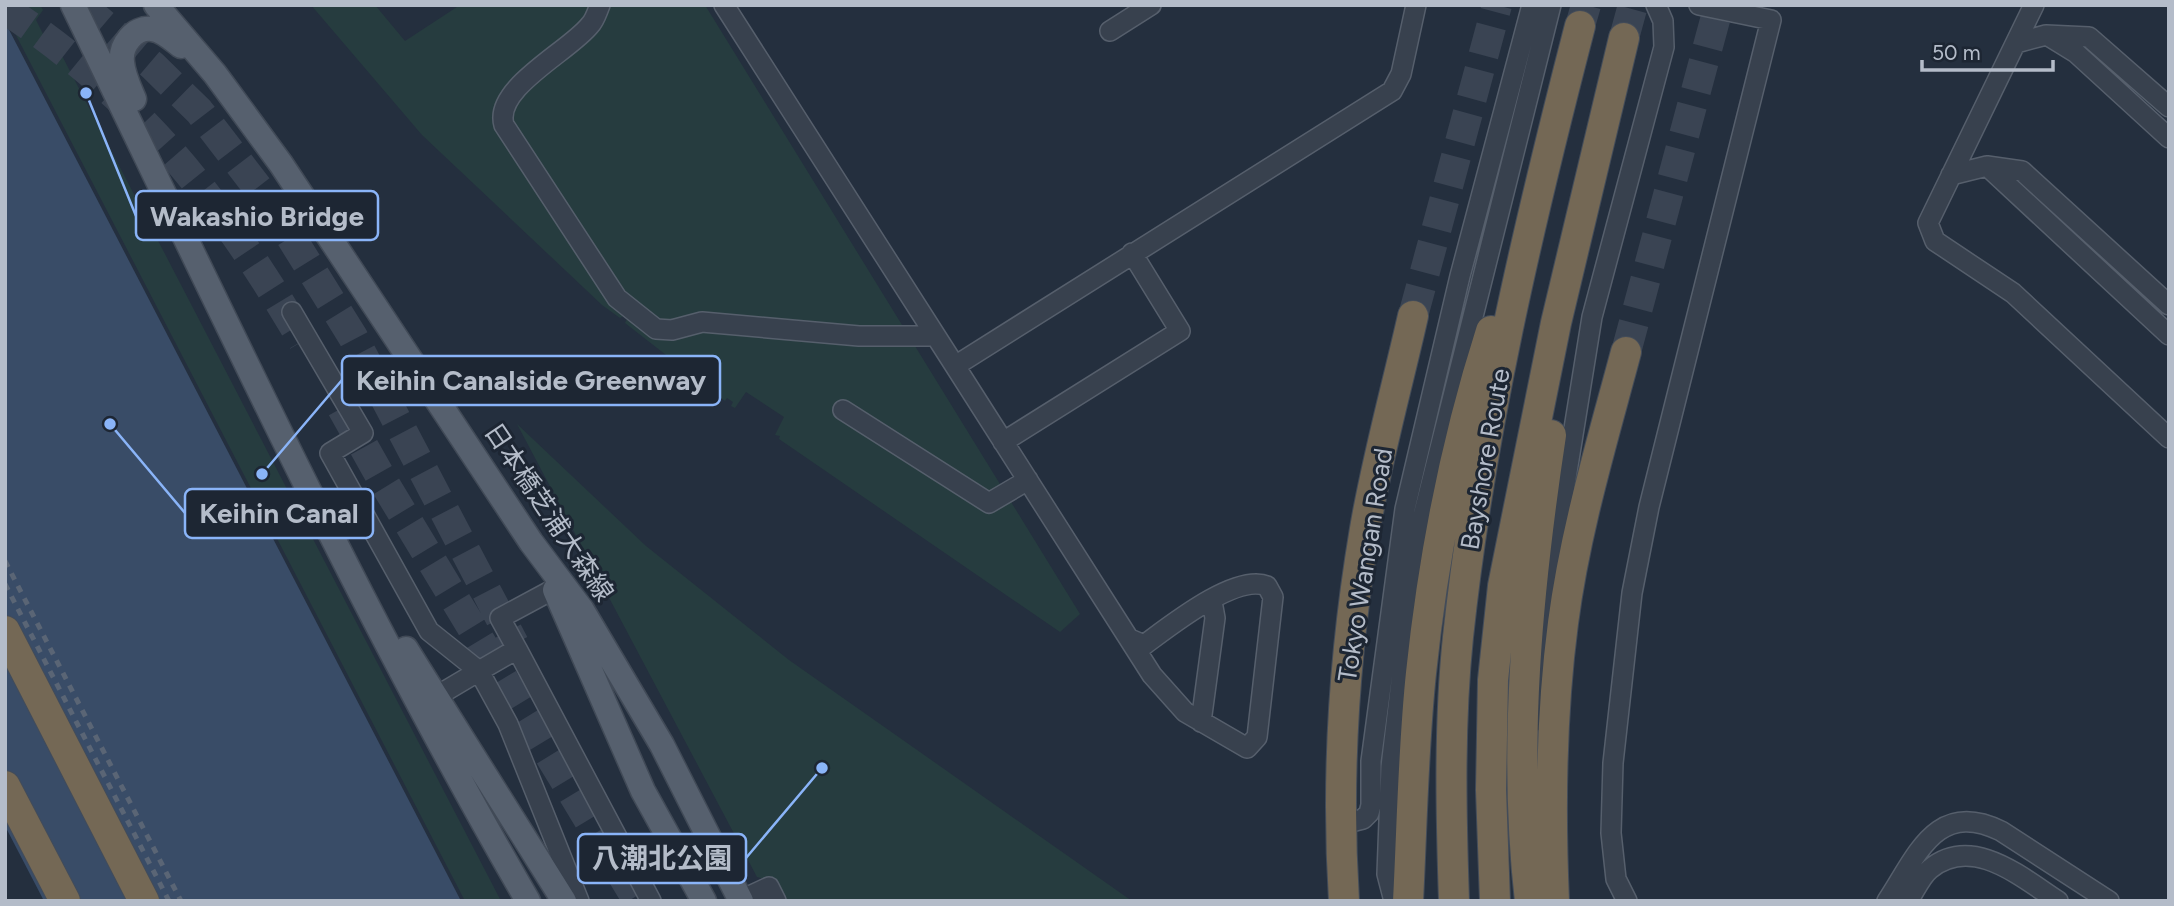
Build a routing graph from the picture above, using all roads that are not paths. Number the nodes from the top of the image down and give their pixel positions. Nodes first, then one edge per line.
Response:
1 (156, 5) edge
2 (600, 5) edge
3 (724, 5) edge
4 (1151, 5) edge
5 (1416, 5) edge
6 (1532, 5) edge
7 (1551, 5) edge
8 (1656, 5) edge
9 (1699, 5) edge
10 (2034, 5) edge
11 (73, 6) edge
12 (1774, 13) edge
13 (1580, 26) tunnel mouth
14 (1110, 31) dead end
15 (2046, 35) junction
16 (1624, 38) tunnel mouth
17 (2016, 43) junction
18 (215, 75) junction
19 (2169, 107) edge
20 (2169, 138) edge
21 (1987, 166) junction
22 (1951, 175) junction
23 (1540, 181) junction
24 (186, 237) junction
25 (1132, 253) junction
26 (2169, 305) edge
27 (292, 312) dead end
28 (1413, 316) tunnel mouth
29 (1556, 323) junction
30 (2169, 335) edge
31 (935, 336) junction
32 (1626, 352) tunnel mouth
33 (955, 366) junction
34 (843, 410) dead end
35 (2169, 438) edge
36 (1003, 442) junction
37 (1028, 480) junction
38 (312, 495) junction
39 (531, 542) junction
40 (554, 589) junction
41 (1206, 603) junction
42 (5, 631) edge
43 (1130, 639) junction
44 (517, 649) junction
45 (479, 671) junction
46 (437, 696) junction
47 (1201, 722) junction
48 (5, 786) edge
49 (1522, 786) junction
50 (1339, 825) junction
51 (65, 901) edge
52 (144, 901) edge
53 (528, 901) edge
54 (564, 901) edge
55 (579, 901) edge
56 (651, 901) edge
57 (704, 901) edge
58 (741, 901) edge
59 (776, 901) edge
60 (1344, 901) edge
61 (1394, 901) edge
62 (1408, 901) edge
63 (1454, 901) edge
64 (1495, 901) edge
65 (1530, 901) edge
66 (1554, 901) edge
67 (1627, 901) edge
68 (1886, 901) edge
69 (1909, 901) edge
70 (2058, 901) edge
71 (2109, 901) edge

1 - 18 main road, 日本橋芝浦大森線
2 - 31 lane
3 - 31 lane
4 - 14 lane
5 - 25 lane
6 - 50 lane
7 - 61 lane
8 - 49 lane
9 - 12 lane
10 - 17 lane
11 - 24 main road
12 - 67 lane
13 - 23 highway, Bayshore Route
15 - 17 lane
15 - 19 lane
15 - 20 lane
16 - 29 highway, Bayshore Route
17 - 22 lane
18 - 24 main road
18 - 39 main road, 日本橋芝浦大森線
21 - 22 lane
21 - 26 lane
21 - 30 lane
22 - 35 lane
23 - 62 highway
23 - 63 highway, Bayshore Route
24 - 38 main road
25 - 33 lane
25 - 36 lane
27 - 45 lane
28 - 50 highway, Tokyo Wangan Road
29 - 49 highway
29 - 64 highway, Bayshore Route
31 - 33 lane
32 - 66 highway
33 - 36 lane
34 - 37 lane
36 - 37 lane
37 - 43 lane
38 - 46 main road
38 - 53 main road
39 - 40 main road
39 - 58 main road, 日本橋芝浦大森線
40 - 44 lane
40 - 57 main road
41 - 43 lane
41 - 47 lane
41 - 47 lane
42 - 52 highway
43 - 47 lane
44 - 45 lane
44 - 56 lane
45 - 46 lane
45 - 55 lane
46 - 54 main road
48 - 51 highway
49 - 65 highway
50 - 60 highway, Tokyo Wangan Road
58 - 59 lane
68 - 71 lane
69 - 70 lane

